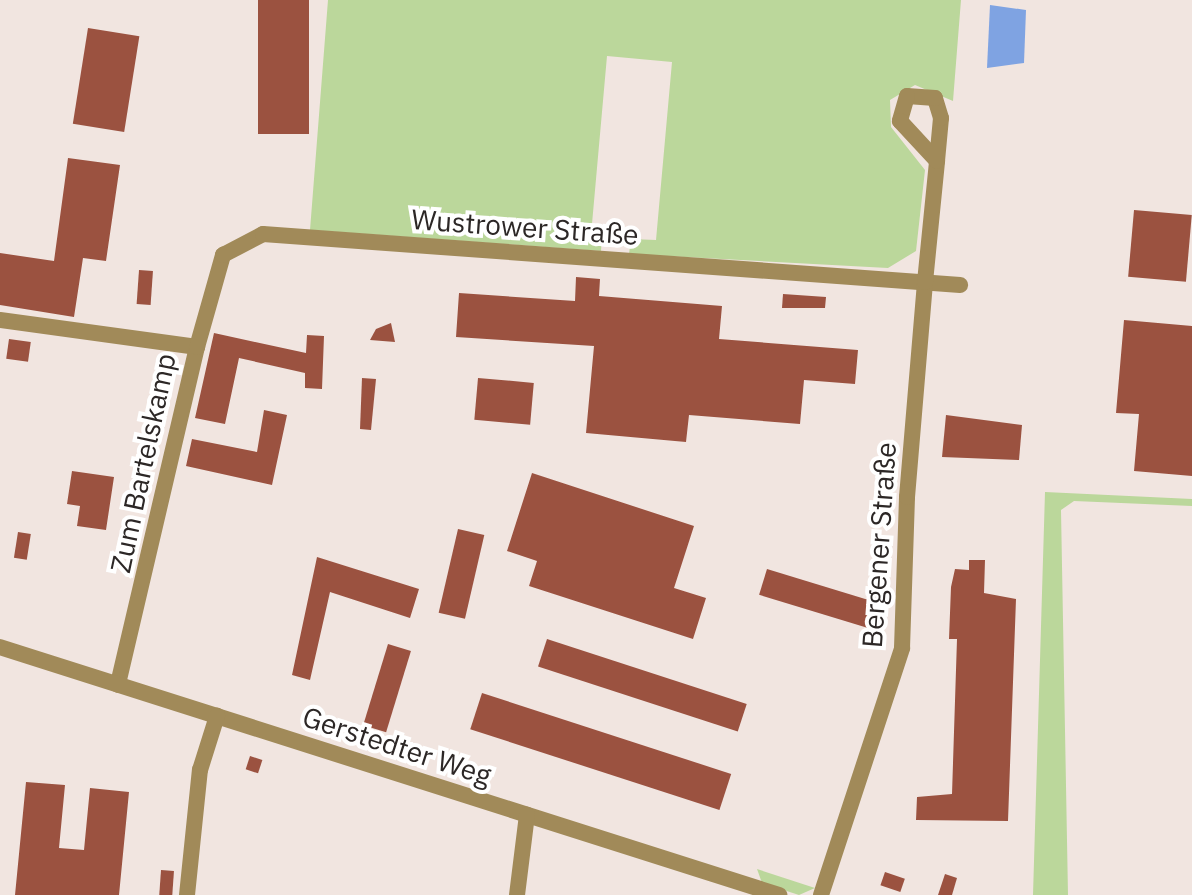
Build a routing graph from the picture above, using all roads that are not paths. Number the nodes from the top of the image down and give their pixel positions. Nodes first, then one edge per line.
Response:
1 (937, 161) dead end
2 (925, 282) junction
3 (960, 285) dead end
4 (0, 320) edge
5 (197, 347) junction
6 (0, 647) edge
7 (118, 685) junction
8 (217, 716) junction
9 (527, 815) junction
10 (187, 895) edge
11 (517, 895) edge
12 (779, 895) edge
13 (821, 895) edge

1 - 2 street, Bergener Straße
2 - 3 street, Wustrower Straße
2 - 5 street, Wustrower Straße
2 - 13 street, Bergener Straße
4 - 5 street, Zum Bartelskamp
5 - 7 street, Zum Bartelskamp
6 - 7 street, Gerstedter Weg
7 - 8 street, Gerstedter Weg
8 - 9 street, Gerstedter Weg
8 - 10 street
9 - 11 street
9 - 12 street, Gerstedter Weg

